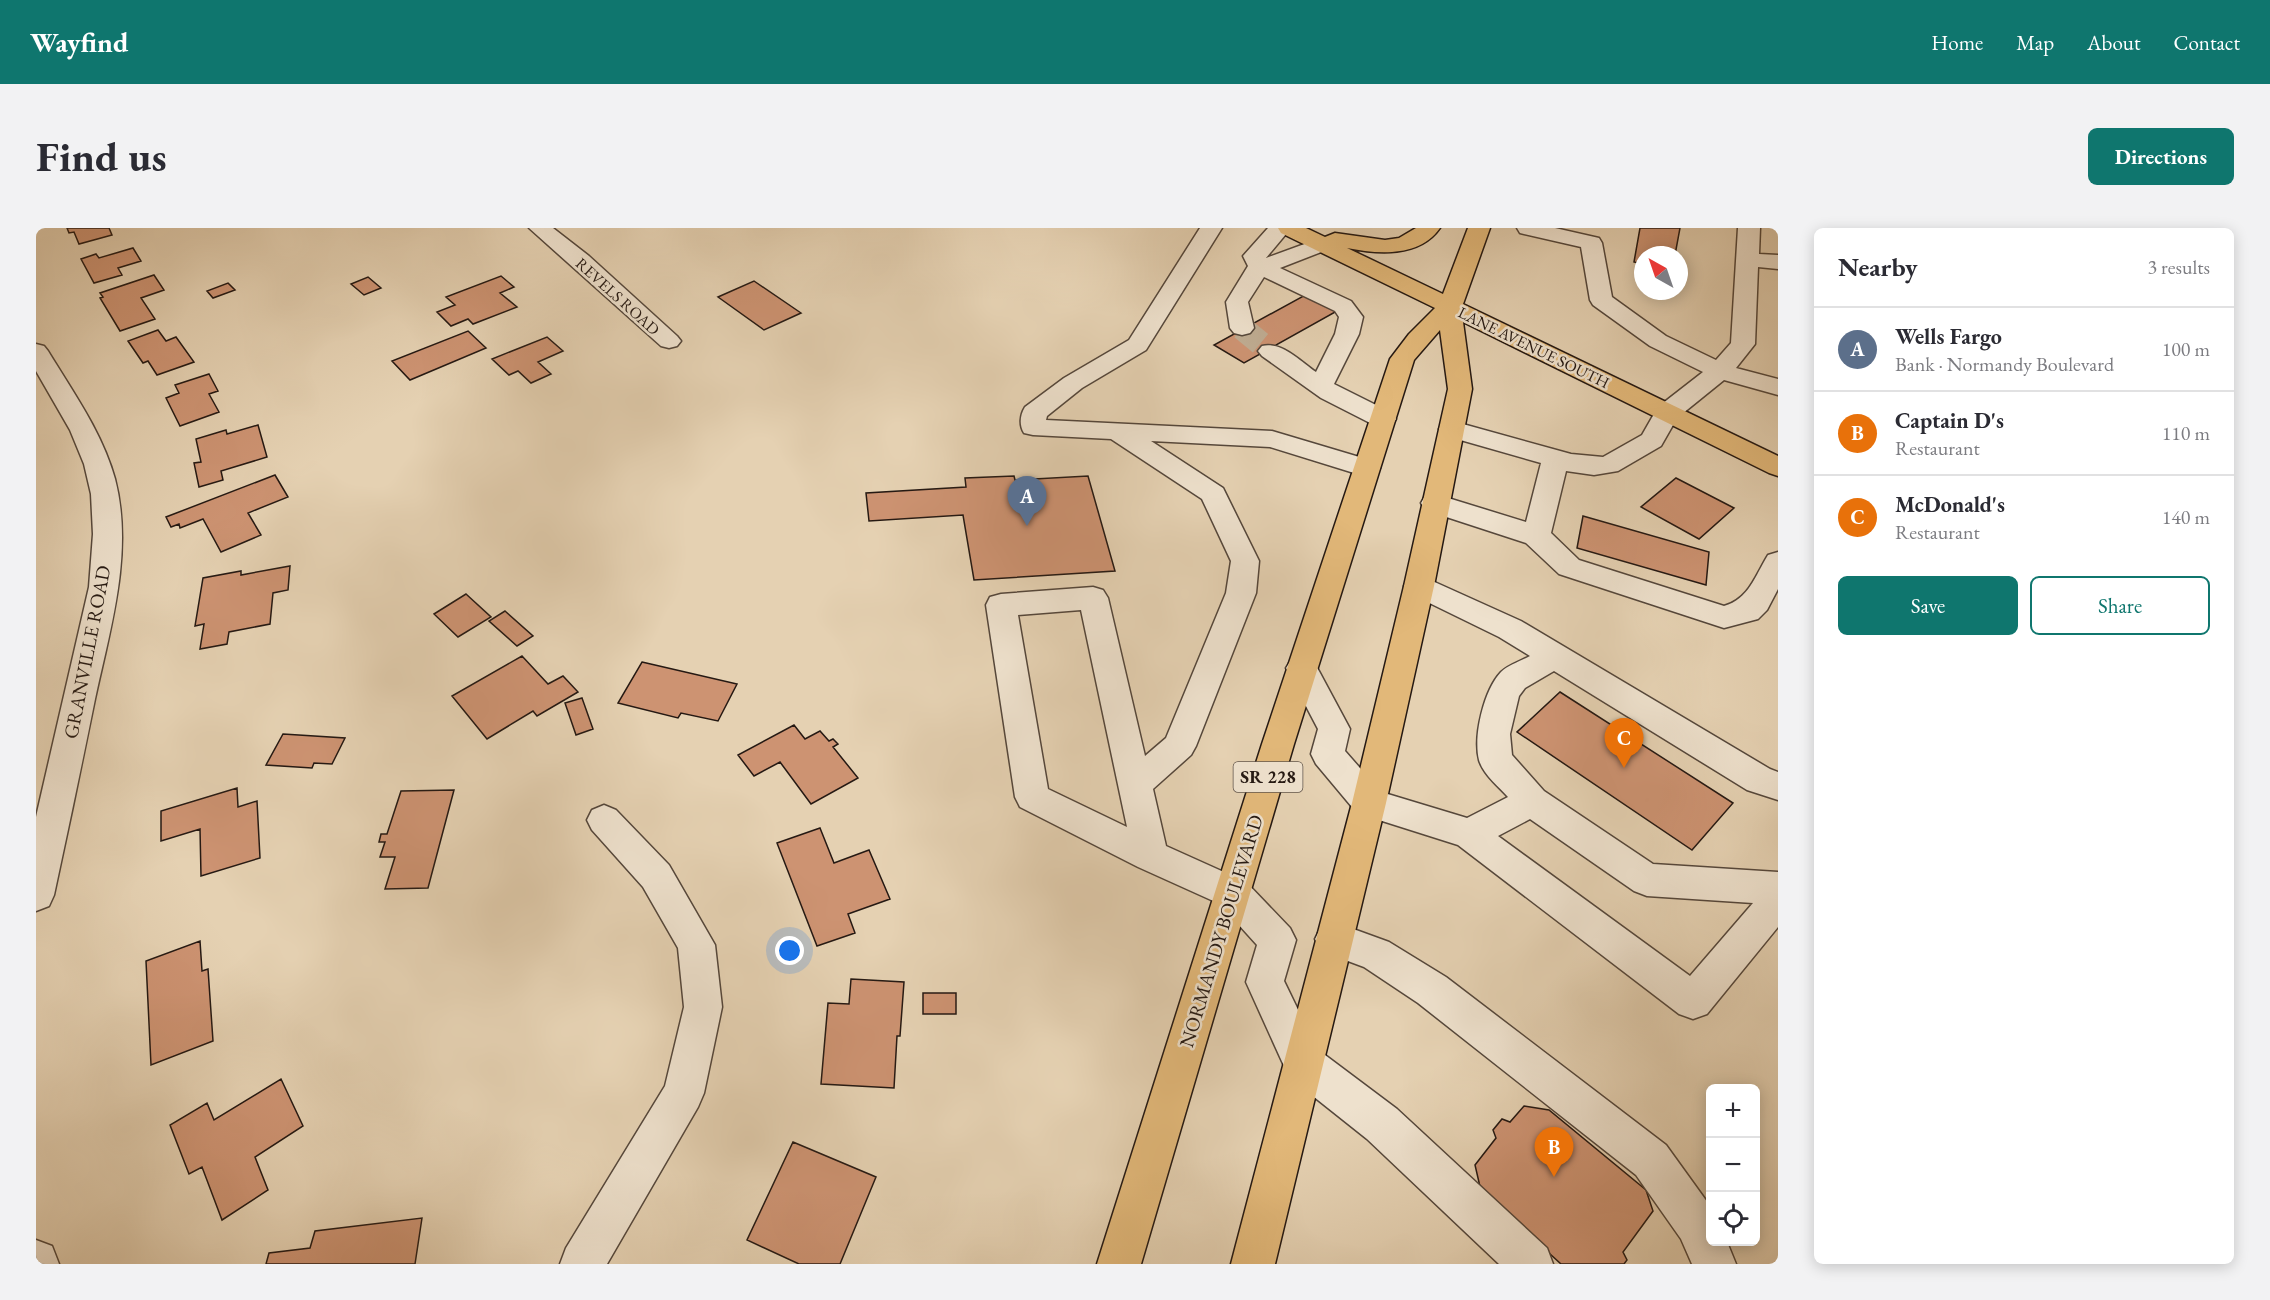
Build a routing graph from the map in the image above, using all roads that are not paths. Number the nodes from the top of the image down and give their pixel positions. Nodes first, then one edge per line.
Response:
1 (540, 228) edge
2 (1211, 228) edge
3 (1429, 228) edge
4 (1479, 228) edge
5 (1528, 228) edge
6 (1610, 228) edge
7 (1749, 228) edge
8 (1290, 230) edge
9 (1590, 243) junction
10 (1321, 244) junction
11 (1747, 260) junction
12 (1778, 262) edge
13 (1258, 266) junction
14 (1450, 307) junction
15 (1242, 328) tunnel mouth
16 (669, 341) dead end
17 (36, 351) edge
18 (1270, 351) tunnel mouth
19 (1720, 371) junction
20 (1321, 386) junction
21 (1778, 387) edge
22 (1667, 413) junction
23 (1383, 418) junction
24 (1452, 429) junction
25 (1117, 431) junction
26 (1556, 458) junction
27 (1778, 467) edge
28 (1367, 468) junction
29 (1435, 503) junction
30 (1536, 536) junction
31 (1778, 562) edge
32 (1419, 586) junction
33 (1555, 656) junction
34 (1302, 668) junction
35 (1135, 785) junction
36 (1778, 786) edge
37 (1532, 801) junction
38 (1369, 803) junction
39 (603, 820) dead end
40 (1469, 834) junction
41 (1151, 856) junction
42 (1778, 888) edge
43 (1233, 893) junction
44 (36, 895) edge
45 (1778, 900) edge
46 (1334, 939) junction
47 (1303, 1063) junction
48 (1255, 1263) edge
49 (582, 1264) edge
50 (1119, 1264) edge
51 (1531, 1264) edge
52 (1714, 1264) edge

1 - 16 street, REVELS ROAD
2 - 25 street
3 - 8 main road
4 - 14 main road, NORMANDY BOULEVARD / SR 228
5 - 9 street
6 - 9 street
7 - 11 street
8 - 10 main road, LANE AVENUE SOUTH
8 - 13 street
9 - 19 street
10 - 13 street
10 - 14 main road, LANE AVENUE SOUTH
11 - 12 street
11 - 19 street
13 - 15 street
13 - 20 street
14 - 22 main road, LANE AVENUE SOUTH
14 - 23 main road, NORMANDY BOULEVARD / SR 228
14 - 24 main road, NORMANDY BOULEVARD / SR 228
17 - 44 street, GRANVILLE ROAD
18 - 20 street
19 - 21 street
19 - 22 street
20 - 23 street
22 - 26 street
22 - 27 main road, LANE AVENUE SOUTH
23 - 28 main road, NORMANDY BOULEVARD / SR 228
24 - 26 street
24 - 29 main road, NORMANDY BOULEVARD / SR 228
25 - 28 street
25 - 35 street
26 - 30 street
28 - 34 main road, NORMANDY BOULEVARD / SR 228
29 - 30 street
29 - 32 main road, NORMANDY BOULEVARD / SR 228
30 - 31 street
32 - 33 street
32 - 38 main road, NORMANDY BOULEVARD / SR 228
33 - 36 street
33 - 37 street
34 - 38 street
34 - 43 main road, NORMANDY BOULEVARD / SR 228
35 - 41 street
35 - 41 street
37 - 40 street
37 - 42 street
38 - 40 street
38 - 46 main road, NORMANDY BOULEVARD / SR 228
39 - 49 street
40 - 45 street
41 - 43 street
43 - 47 street
43 - 50 main road, NORMANDY BOULEVARD / SR 228
46 - 47 main road, NORMANDY BOULEVARD / SR 228
46 - 52 street
47 - 48 main road, NORMANDY BOULEVARD / SR 228
47 - 51 street

